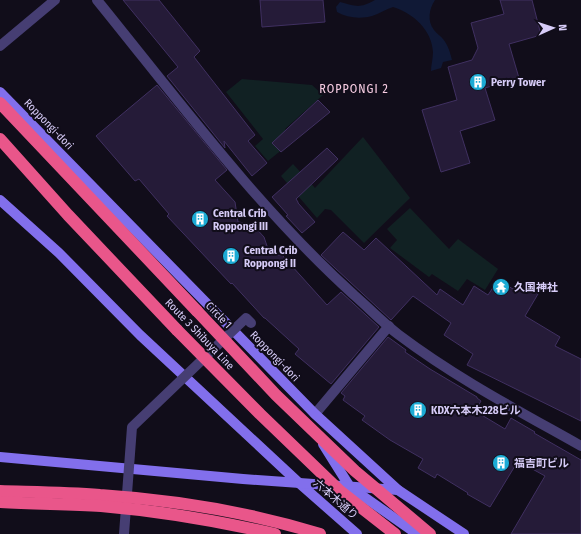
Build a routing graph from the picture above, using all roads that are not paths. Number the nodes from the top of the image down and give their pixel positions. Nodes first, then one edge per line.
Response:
1 (55, 0) edge
2 (98, 0) edge
3 (0, 46) edge
4 (0, 92) edge
5 (0, 103) edge
6 (0, 139) edge
7 (0, 200) edge
8 (251, 323) dead end
9 (389, 326) junction
10 (284, 384) junction
11 (315, 414) junction
12 (581, 446) edge
13 (0, 457) edge
14 (299, 483) junction
15 (350, 487) junction
16 (398, 490) junction
17 (0, 491) edge
18 (0, 502) edge
19 (124, 534) edge
20 (275, 534) edge
21 (320, 534) edge
22 (357, 534) edge
23 (395, 534) edge
24 (417, 534) edge
25 (430, 534) edge
26 (464, 534) edge

1 - 3 street
2 - 9 street
4 - 10 main road, Roppongi-dori
5 - 25 highway, Circle 1, bridge
6 - 23 highway, Route 3 Shibuya Line, bridge
7 - 14 main road
8 - 19 street, bridge
9 - 11 street
9 - 12 street
10 - 11 main road, Roppongi-dori
10 - 15 main road
11 - 16 main road, Roppongi-dori
13 - 14 main road
14 - 15 main road
14 - 22 main road, 六本木通り
15 - 16 main road
15 - 24 main road
16 - 26 main road, Roppongi-dori
17 - 21 highway, bridge
18 - 20 highway, bridge

